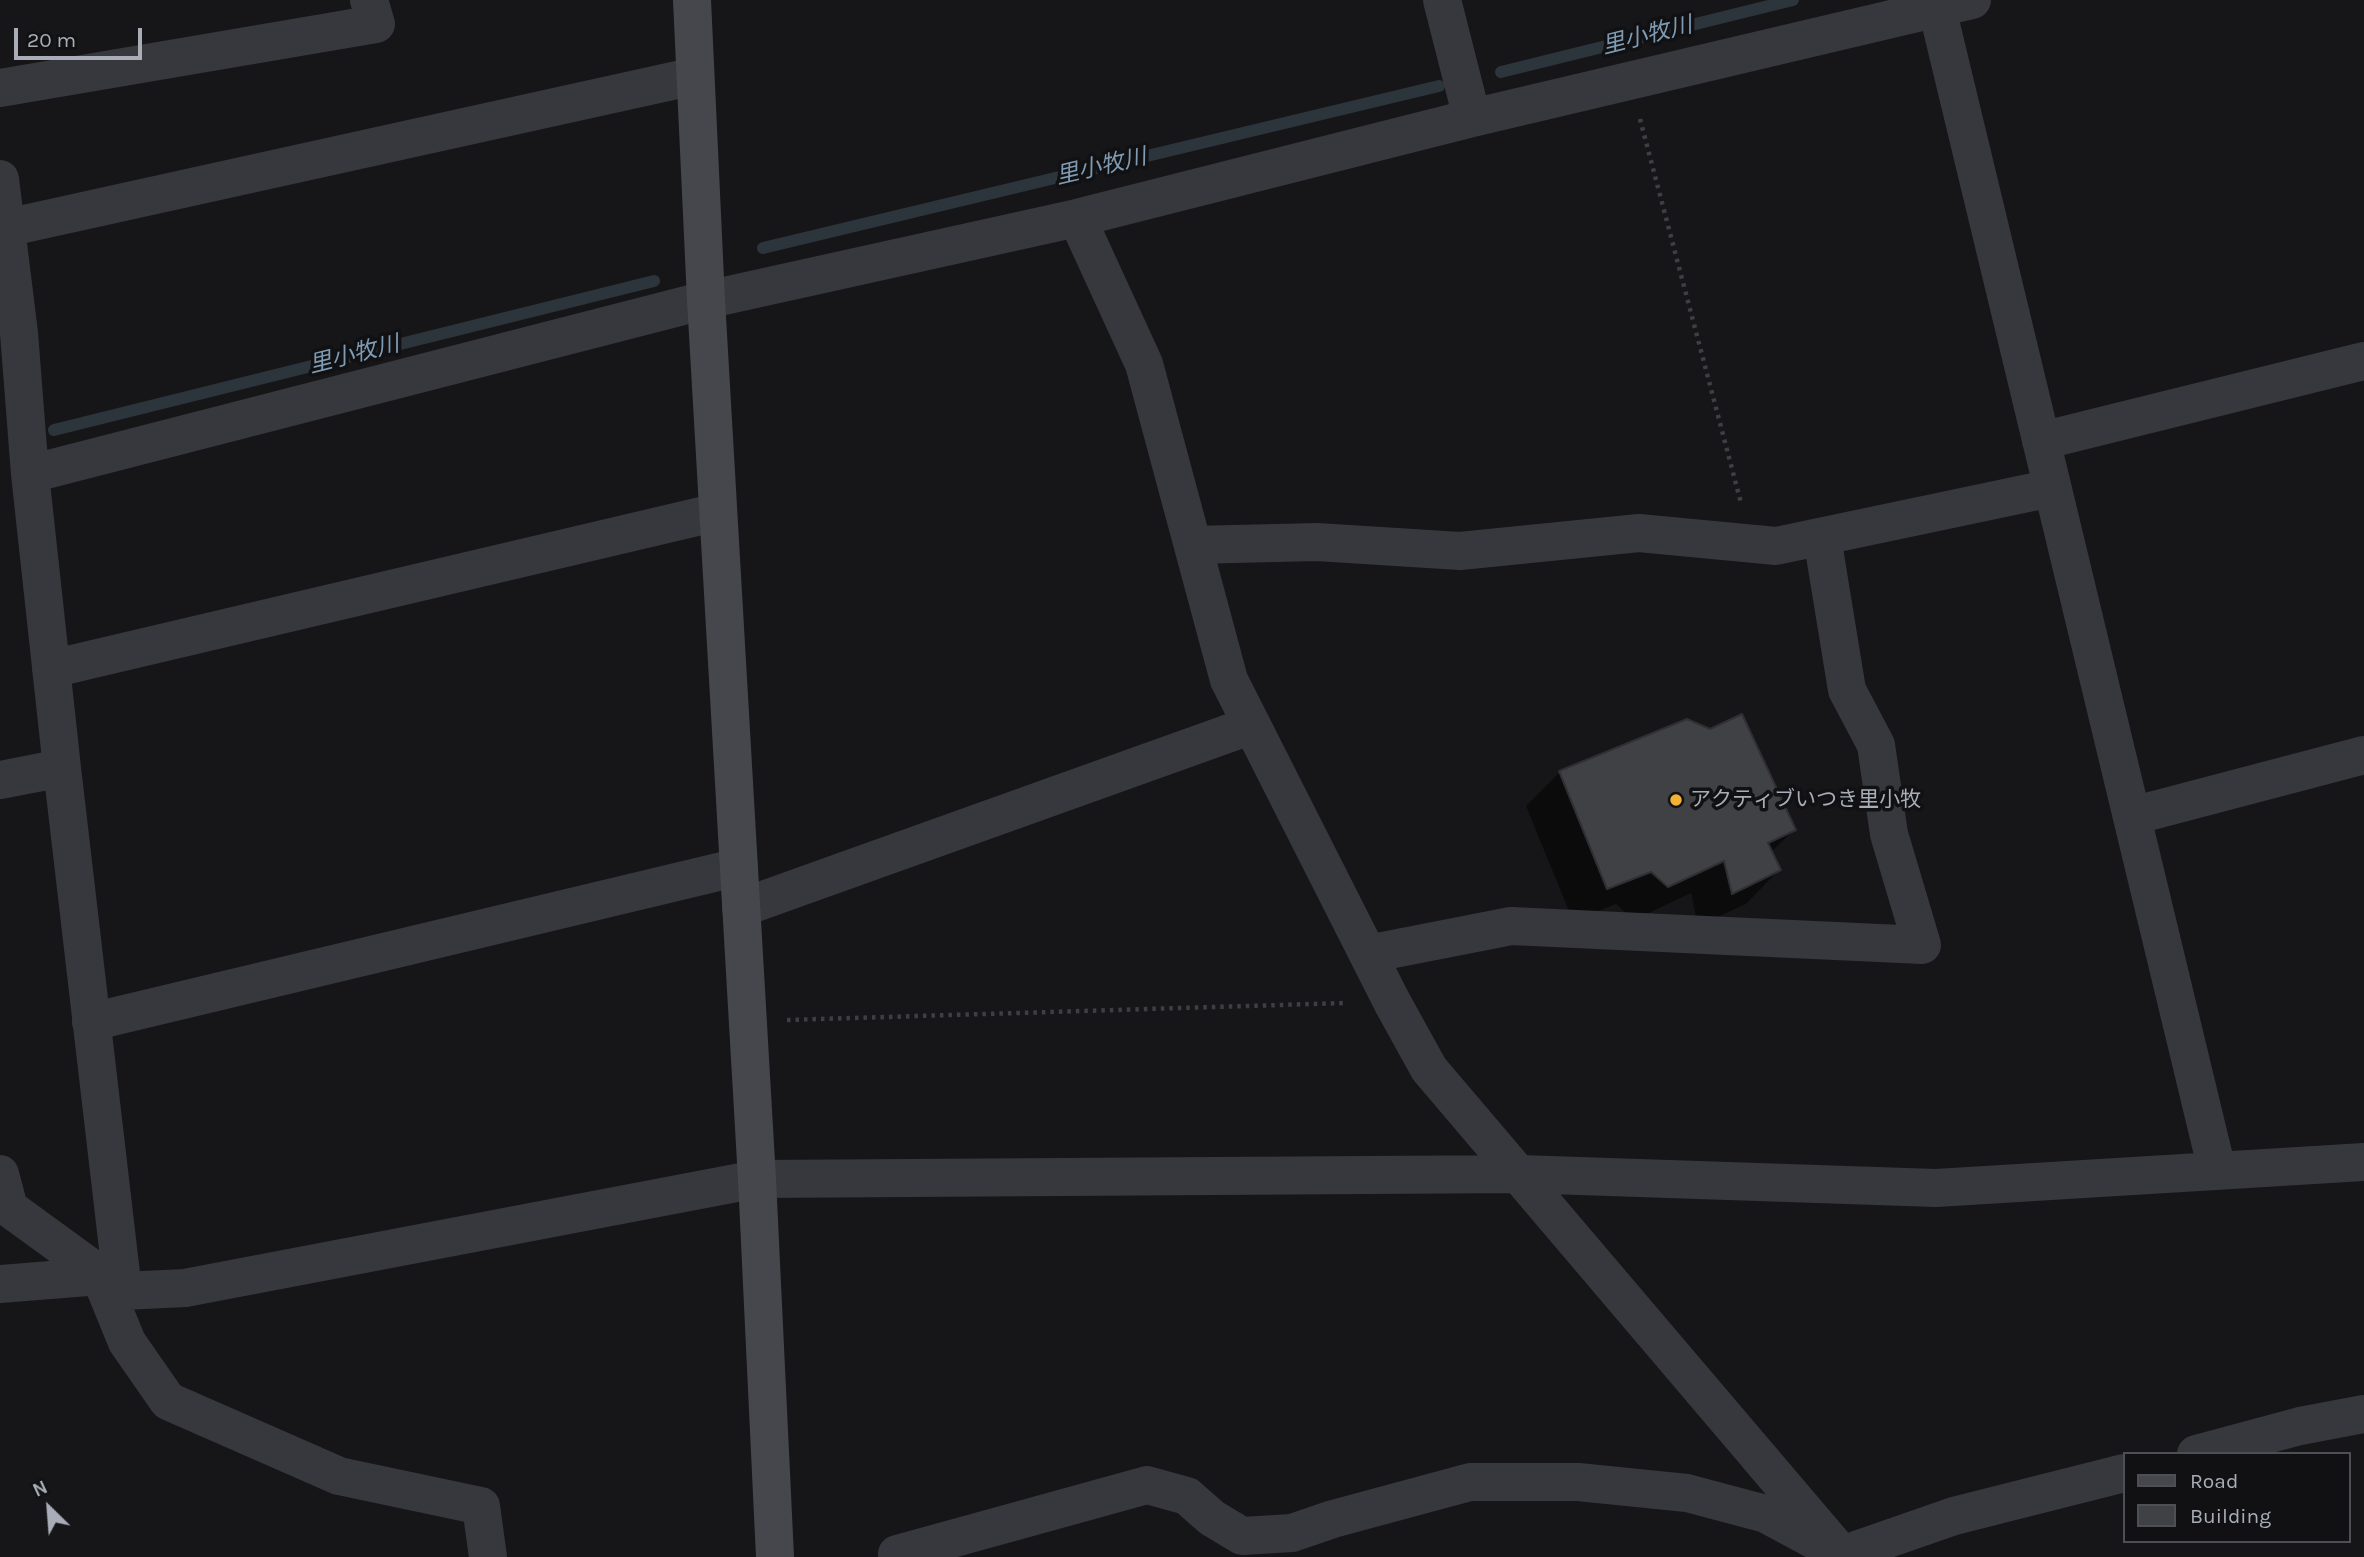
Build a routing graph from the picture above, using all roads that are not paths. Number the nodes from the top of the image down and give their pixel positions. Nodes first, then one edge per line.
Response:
1 (369, 0) edge
2 (692, 0) edge
3 (1442, 0) edge
4 (1948, 3) edge
5 (695, 76) junction
6 (0, 88) edge
7 (1472, 118) junction
8 (0, 179) edge
9 (1077, 218) junction
10 (6, 228) junction
11 (6, 287) edge
12 (706, 300) junction
13 (2364, 361) edge
14 (2040, 441) junction
15 (30, 474) junction
16 (2052, 488) junction
17 (718, 512) junction
18 (1822, 537) junction
19 (1193, 545) junction
20 (51, 669) junction
21 (1252, 725) junction
22 (2364, 755) edge
23 (62, 768) junction
24 (0, 780) edge
25 (2132, 816) junction
26 (739, 867) junction
27 (741, 908) junction
28 (1368, 954) junction
29 (91, 1022) junction
30 (2364, 1162) edge
31 (2217, 1170) junction
32 (0, 1174) edge
33 (1520, 1174) junction
34 (757, 1179) junction
35 (0, 1284) edge
36 (112, 1284) junction
37 (2364, 1414) edge
38 (2203, 1452) edge
39 (2122, 1474) edge
40 (897, 1554) dead end
41 (1843, 1556) edge
42 (488, 1557) edge
43 (775, 1557) edge

1 - 6 street
2 - 5 street
3 - 7 street
4 - 7 street
4 - 14 street
5 - 10 street
5 - 12 street
7 - 9 street
8 - 10 street
9 - 12 street
9 - 19 street
10 - 11 street
11 - 15 street
12 - 15 street
12 - 17 street
13 - 14 street
14 - 16 street
15 - 20 street
16 - 18 street
16 - 25 street
17 - 20 street
17 - 26 street
18 - 19 street
18 - 28 street
19 - 21 street
20 - 23 street
21 - 27 street
21 - 28 street
22 - 25 street
23 - 24 street
23 - 29 street
25 - 31 street
26 - 27 street
26 - 29 street
27 - 34 street
28 - 33 street
29 - 36 street
30 - 31 street
31 - 33 street
32 - 36 street
33 - 34 street
33 - 41 street
34 - 36 street
34 - 43 street
35 - 36 street
36 - 42 street
37 - 38 street
39 - 41 street
40 - 41 street

